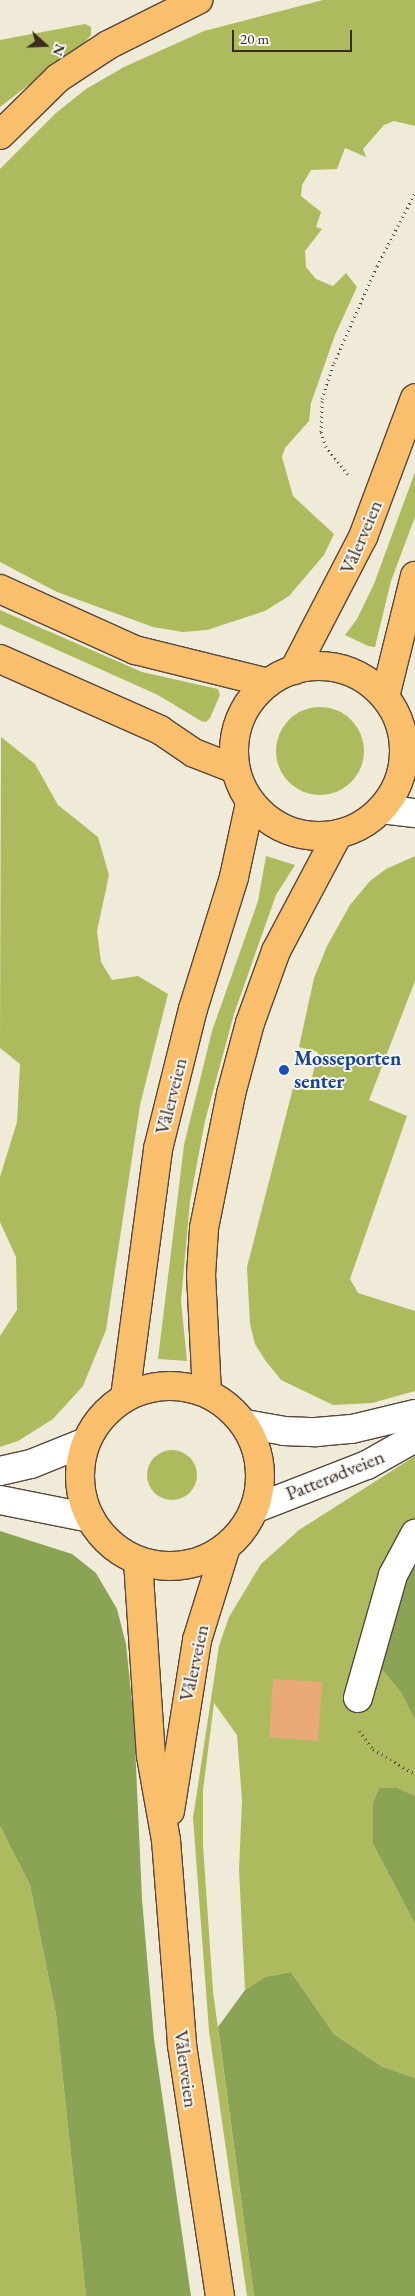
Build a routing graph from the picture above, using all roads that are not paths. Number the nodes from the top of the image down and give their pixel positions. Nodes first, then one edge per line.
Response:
1 (198, 0) edge
2 (0, 135) edge
3 (415, 398) edge
4 (415, 576) edge
5 (0, 589) edge
6 (0, 658) edge
7 (294, 670) junction
8 (268, 683) junction
9 (385, 698) junction
10 (409, 745) edge
11 (235, 769) junction
12 (250, 803) junction
13 (382, 809) junction
14 (415, 814) edge
15 (338, 834) junction
16 (207, 1393) junction
17 (125, 1397) junction
18 (415, 1414) edge
19 (245, 1424) junction
20 (415, 1438) edge
21 (86, 1442) junction
22 (0, 1471) edge
23 (0, 1500) edge
24 (254, 1508) junction
25 (90, 1518) junction
26 (415, 1534) edge
27 (226, 1547) junction
28 (138, 1560) junction
29 (358, 1698) road end
30 (166, 1840) junction
31 (220, 2296) edge

1 - 2 main road
3 - 7 main road, Vålerveien
4 - 9 main road
5 - 8 main road
6 - 11 main road
7 - 8 main road
7 - 9 main road
8 - 11 main road
9 - 10 main road
10 - 13 main road
11 - 12 main road
12 - 15 main road
12 - 17 main road, Vålerveien
13 - 14 street
13 - 15 main road
15 - 16 main road
16 - 17 main road
16 - 19 main road
17 - 21 main road
18 - 19 street, Patterødveien
19 - 24 main road
20 - 24 street, Patterødveien
21 - 22 street
21 - 25 main road
23 - 25 street
24 - 27 main road
25 - 28 main road
26 - 29 street
27 - 28 main road
27 - 30 main road, Vålerveien
28 - 30 main road, Vålerveien
30 - 31 main road, Vålerveien

